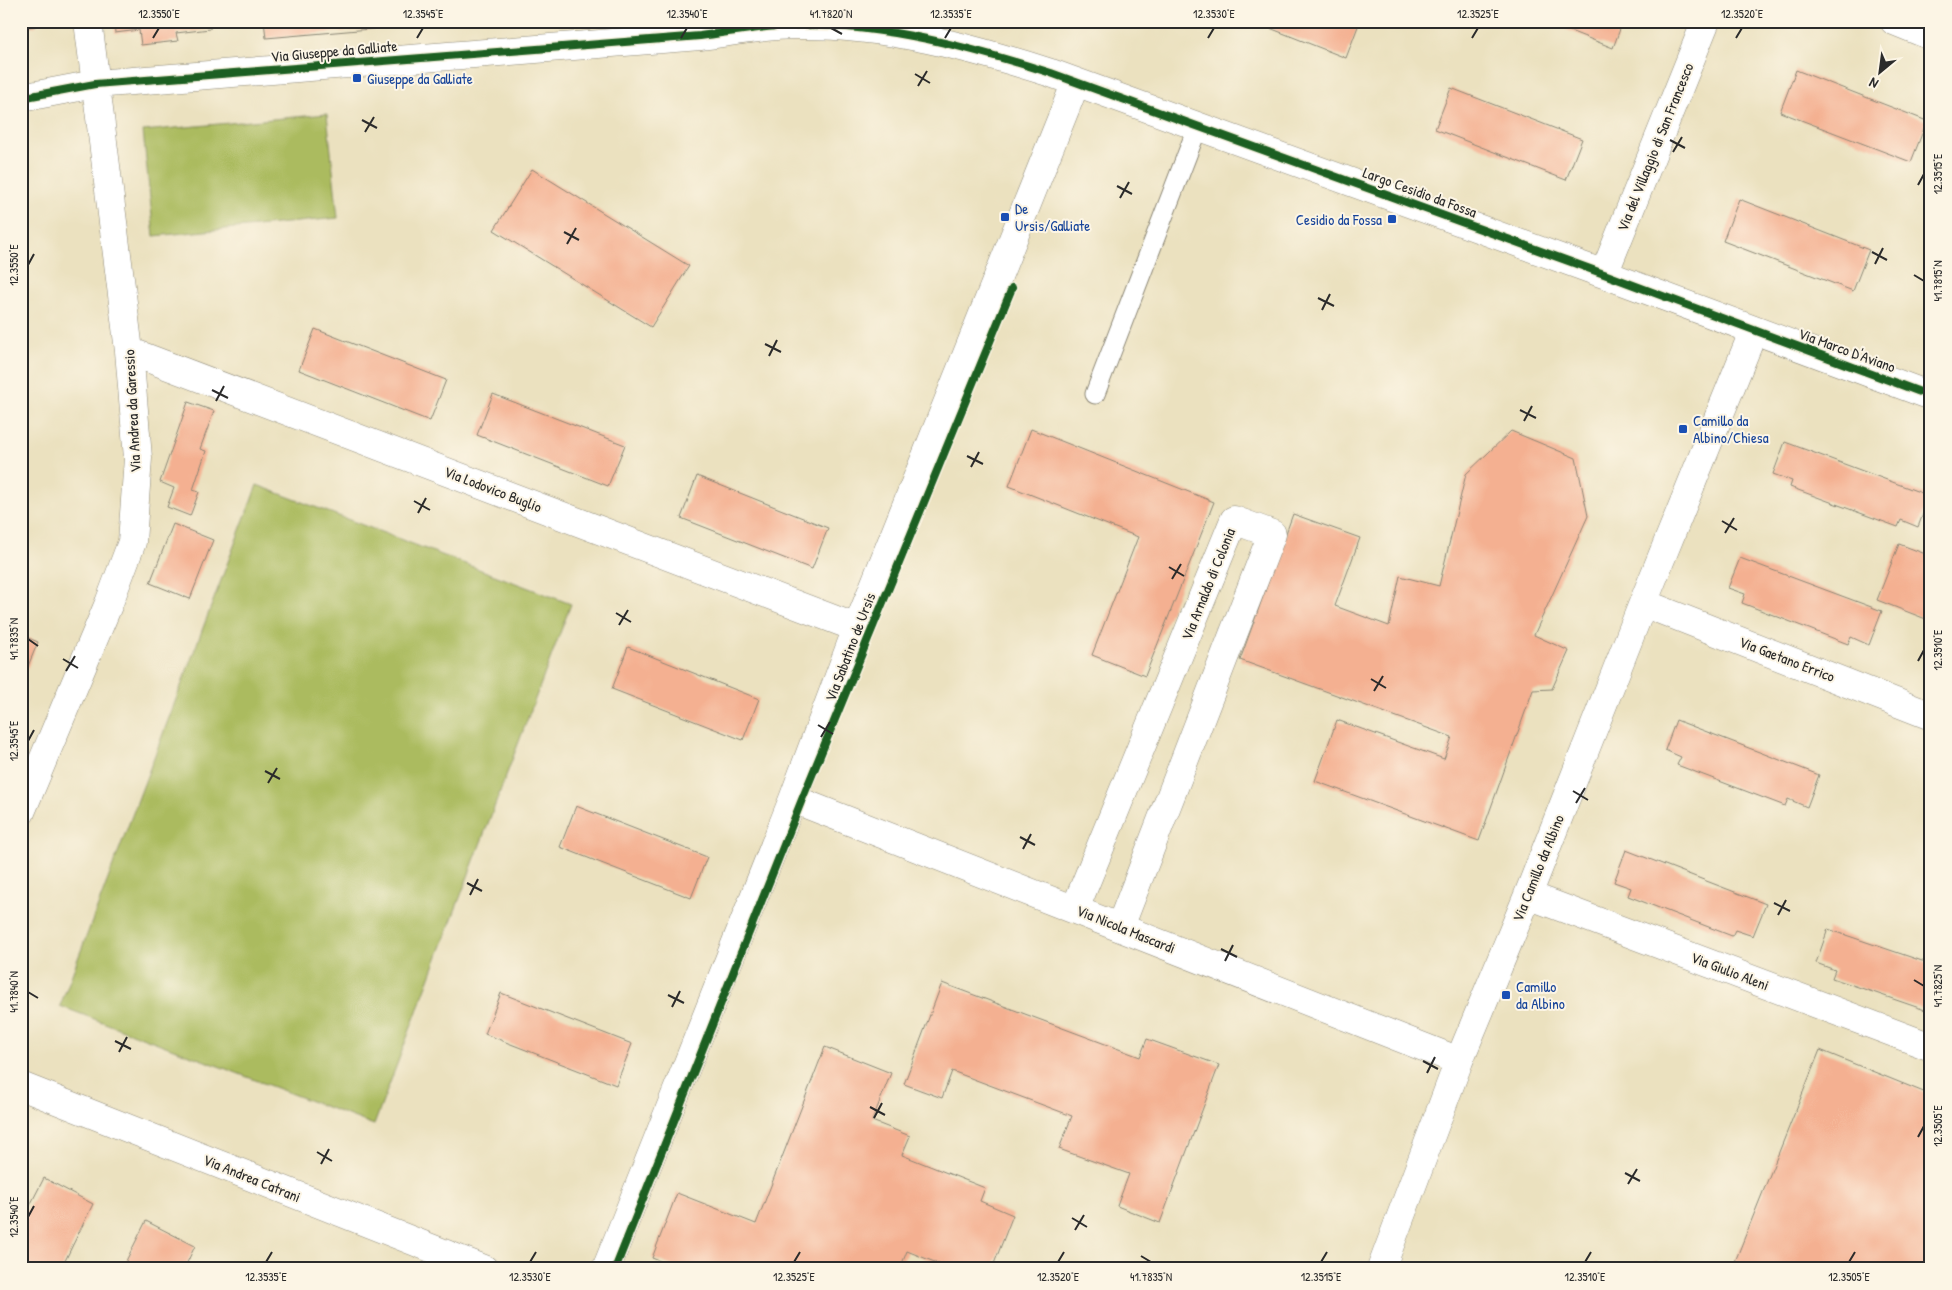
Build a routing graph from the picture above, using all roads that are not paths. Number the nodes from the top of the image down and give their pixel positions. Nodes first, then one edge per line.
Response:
1 (88, 21) edge
2 (1706, 21) edge
3 (1894, 21) edge
4 (795, 23) edge
5 (1931, 36) edge
6 (1076, 82) junction
7 (95, 84) junction
8 (21, 98) edge
9 (1198, 126) junction
10 (1604, 274) junction
11 (1754, 330) junction
12 (129, 351) junction
13 (1095, 394) dead end
14 (1931, 396) edge
15 (1643, 603) junction
16 (857, 628) junction
17 (1931, 716) edge
18 (30, 762) edge
19 (793, 799) junction
20 (21, 812) edge
21 (1528, 895) junction
22 (1075, 909) junction
23 (1120, 927) junction
24 (1931, 1047) edge
25 (1458, 1060) junction
26 (21, 1086) edge
27 (484, 1269) edge
28 (606, 1269) edge
29 (1381, 1269) edge

1 - 7 street, Via Andrea da Garessio
2 - 10 street, Via del Villaggio di San Francesco
3 - 5 street
4 - 6 street, Via Giuseppe da Galliate
4 - 7 street, Via Giuseppe da Galliate
6 - 9 street, Largo Cesidio da Fossa
6 - 16 street, Via Sabatino de Ursis
7 - 8 street, Via Giuseppe da Galliate
7 - 12 street, Via Andrea da Garessio
9 - 10 street, Largo Cesidio da Fossa
9 - 13 lane
10 - 11 street, Largo Cesidio da Fossa
11 - 14 street, Via Marco D'Aviano
11 - 15 street, Via Camillo da Albino
12 - 16 street, Via Lodovico Buglio
12 - 18 street, Via Andrea da Garessio
15 - 17 street, Via Gaetano Errico
15 - 21 street, Via Camillo da Albino
16 - 19 street, Via Sabatino de Ursis
18 - 20 street, Via Andrea da Garessio
19 - 22 street, Via Nicola Mascardi
19 - 28 street, Via Sabatino de Ursis
21 - 24 street, Via Giulio Aleni
21 - 25 street, Via Camillo da Albino
22 - 23 street, Via Nicola Mascardi
22 - 23 street, Via Arnaldo di Colonia
23 - 25 street, Via Nicola Mascardi
25 - 29 street, Via Camillo da Albino
26 - 27 street, Via Andrea Catrani

